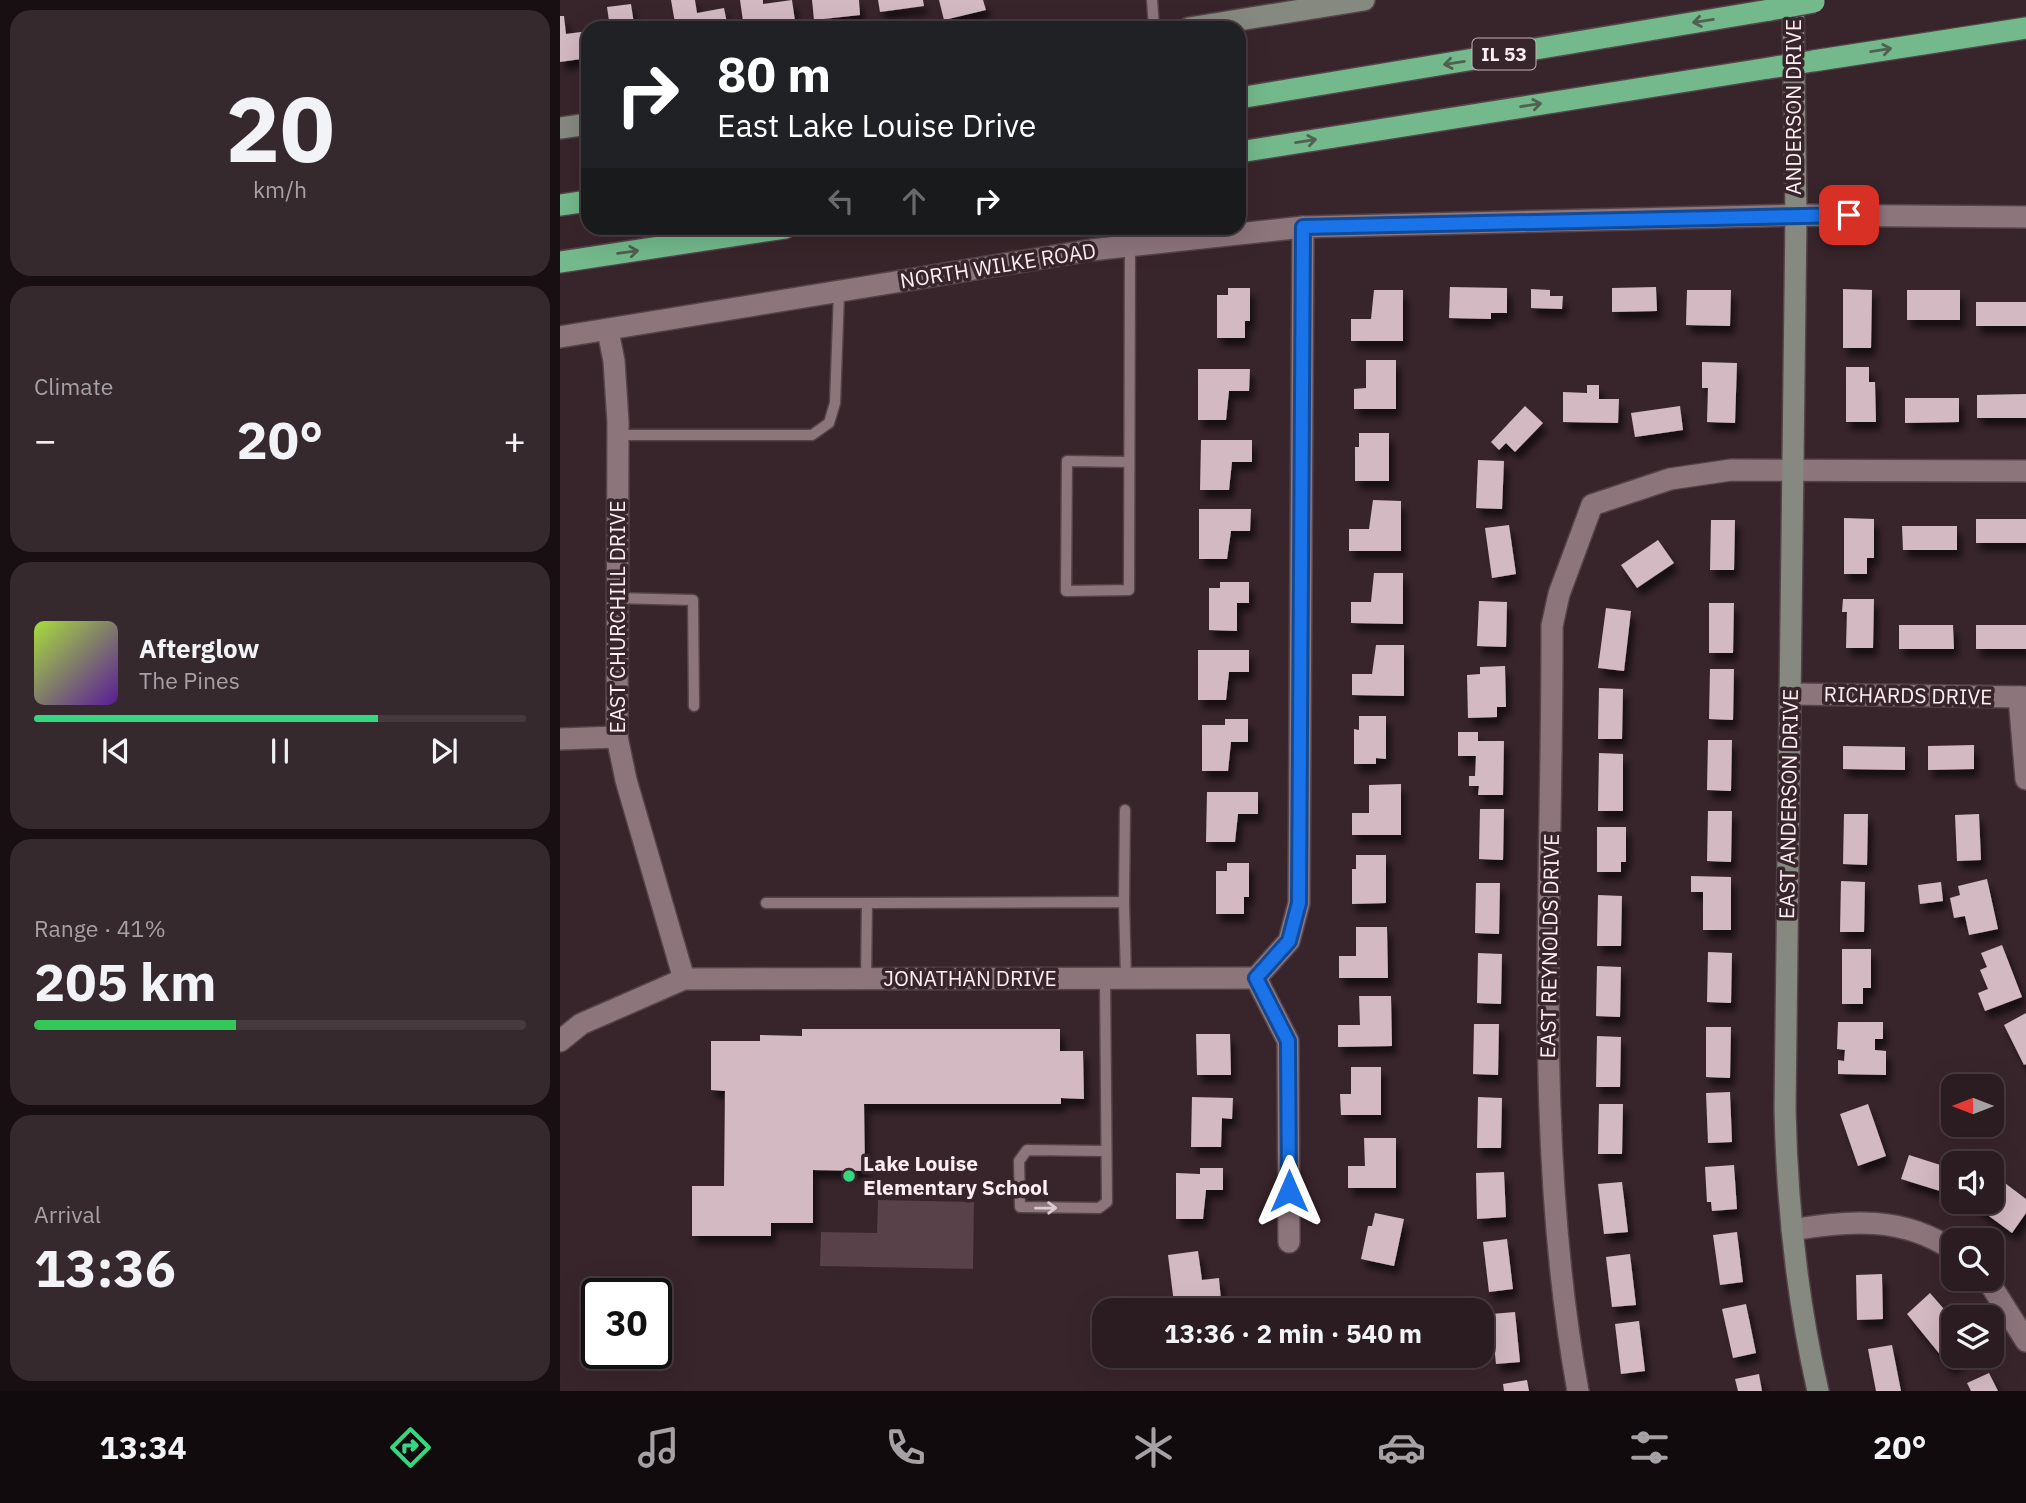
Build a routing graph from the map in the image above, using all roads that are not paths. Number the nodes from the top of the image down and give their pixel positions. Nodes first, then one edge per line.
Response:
1 (1152, 0) edge
2 (1364, 0) edge
3 (1811, 1) edge
4 (1154, 21) edge
5 (1233, 21) edge
6 (2026, 28) edge
7 (1246, 98) edge
8 (581, 125) edge
9 (560, 128) edge
10 (1246, 151) edge
11 (581, 202) edge
12 (560, 205) edge
13 (1796, 215) junction
14 (2026, 217) edge
15 (1303, 227) junction
16 (1246, 233) edge
17 (739, 235) edge
18 (1230, 235) edge
19 (1130, 246) junction
20 (560, 262) edge
21 (839, 293) junction
22 (607, 331) junction
23 (560, 337) edge
24 (618, 435) junction
25 (1128, 461) junction
26 (1794, 470) junction
27 (2026, 471) edge
28 (617, 598) junction
29 (1790, 694) junction
30 (2023, 697) edge
31 (694, 706) dead end
32 (617, 737) junction
33 (560, 739) edge
34 (2026, 779) edge
35 (1125, 810) dead end
36 (1124, 902) junction
37 (766, 903) dead end
38 (867, 903) junction
39 (1126, 978) junction
40 (1256, 978) junction
41 (684, 979) junction
42 (866, 979) junction
43 (1105, 979) junction
44 (560, 1041) edge
45 (1106, 1151) junction
46 (1792, 1230) junction
47 (1289, 1242) dead end
48 (1941, 1243) edge
49 (1995, 1291) edge
50 (2026, 1341) edge
51 (1578, 1391) edge
52 (1818, 1391) edge

1 - 4 lane
2 - 5 street
3 -> 7 highway, IL 53, bridge
3 - 13 street, ANDERSON DRIVE
10 -> 6 highway, bridge
8 - 9 street
11 - 12 highway
13 - 14 street, NORTH WILKE ROAD
13 - 15 street, NORTH WILKE ROAD
13 - 26 street, EAST ANDERSON DRIVE
15 - 16 street, NORTH WILKE ROAD
15 - 40 street
20 -> 17 highway
18 - 19 street, NORTH WILKE ROAD
19 - 21 street, NORTH WILKE ROAD
19 - 25 lane
21 - 22 street, NORTH WILKE ROAD
21 - 24 lane
22 - 23 street, NORTH WILKE ROAD
22 - 24 street, EAST CHURCHILL DRIVE
24 - 28 street, EAST CHURCHILL DRIVE
25 - 25 lane
26 - 27 street
26 - 29 street, EAST ANDERSON DRIVE
26 - 51 street, EAST REYNOLDS DRIVE
28 - 31 lane
28 - 32 street, EAST CHURCHILL DRIVE
29 - 30 street, RICHARDS DRIVE
29 - 46 street, EAST ANDERSON DRIVE
30 - 34 street
32 - 33 street
32 - 41 street, EAST CHURCHILL DRIVE
35 - 36 lane
36 - 38 lane
36 - 39 lane
37 - 38 lane
38 - 42 lane
39 - 40 street, JONATHAN DRIVE
39 - 43 street, JONATHAN DRIVE
40 - 47 street
41 - 42 street, JONATHAN DRIVE
41 - 44 street
42 - 43 street, JONATHAN DRIVE
43 - 45 lane
45 -> 45 lane
46 - 48 street
46 - 52 street, EAST ANDERSON DRIVE
49 - 50 street

